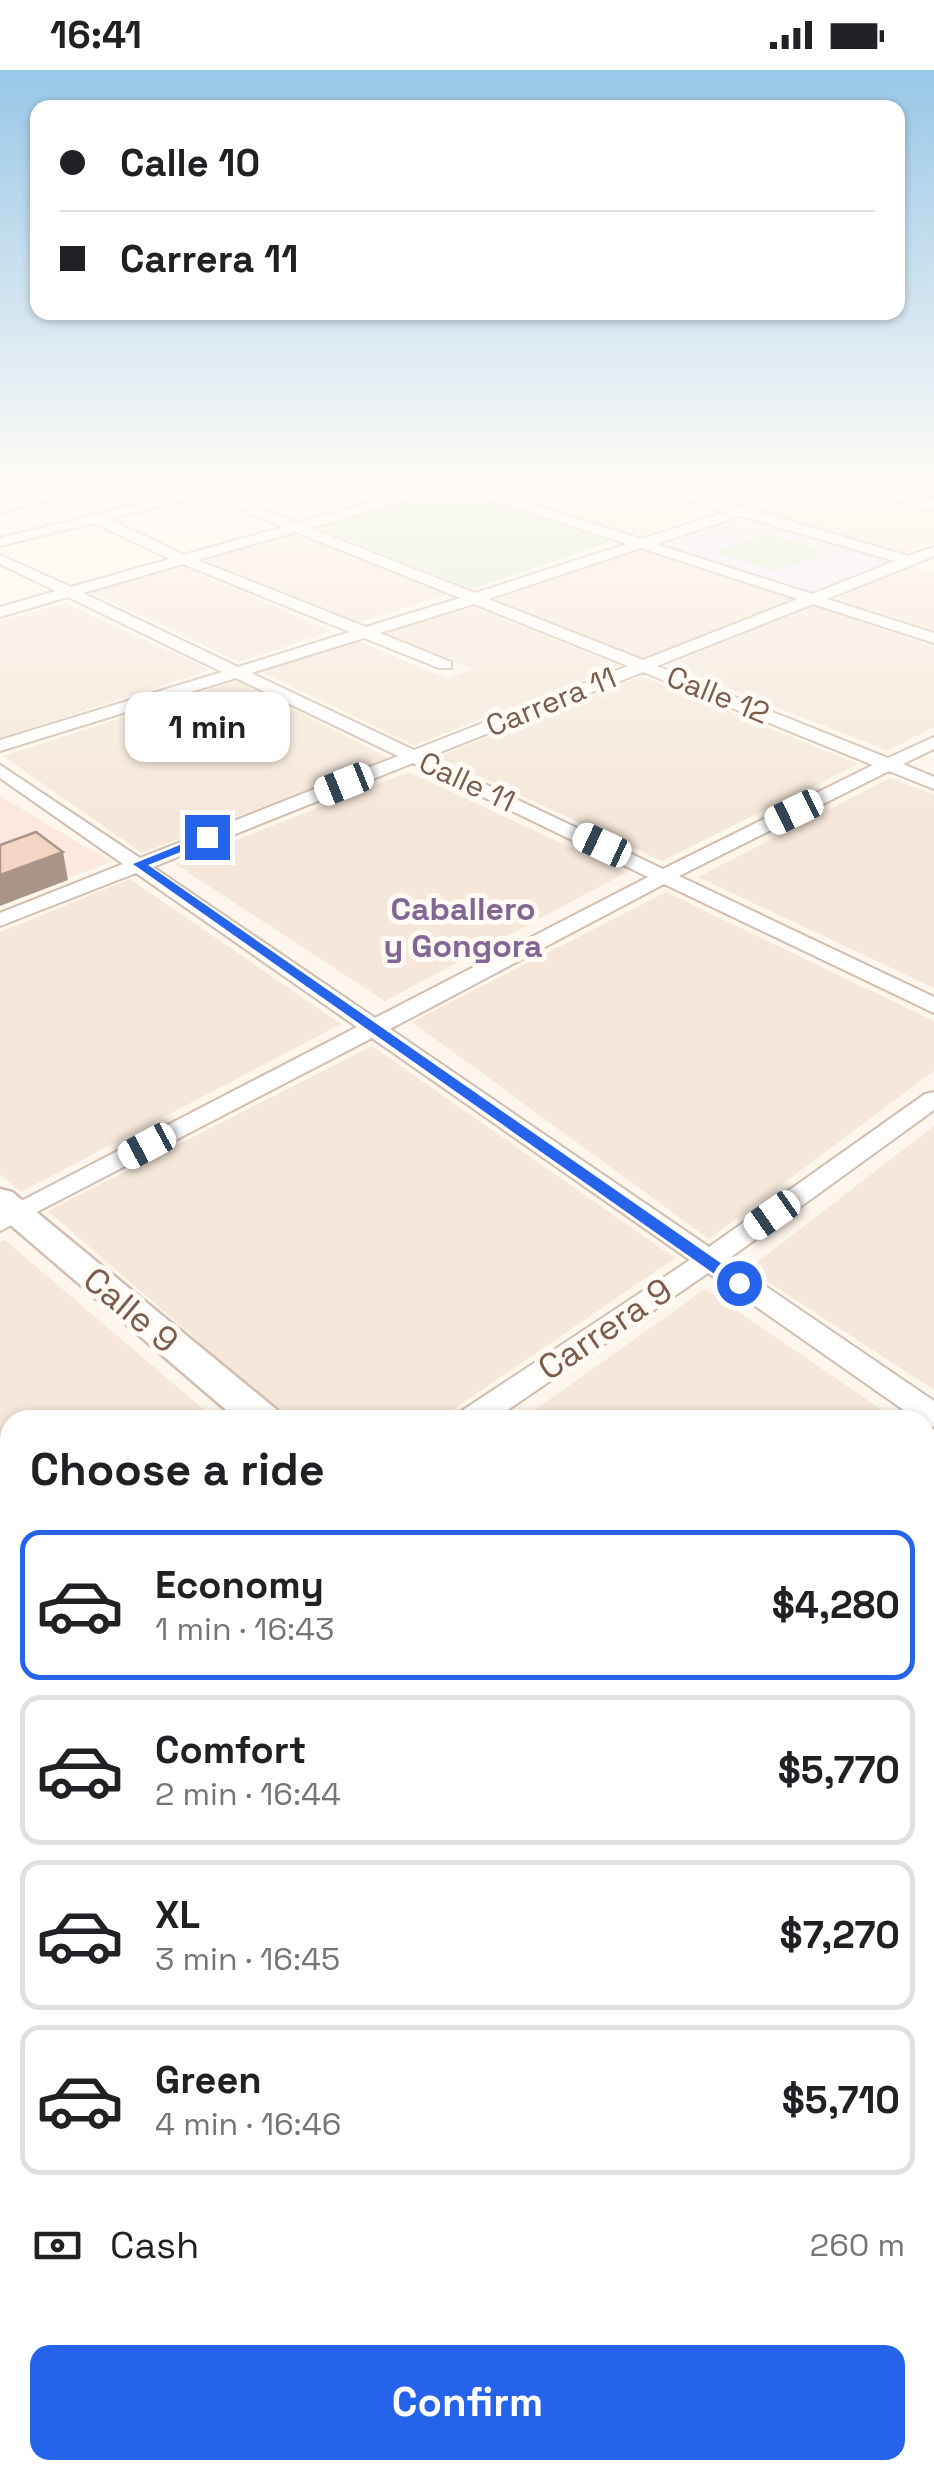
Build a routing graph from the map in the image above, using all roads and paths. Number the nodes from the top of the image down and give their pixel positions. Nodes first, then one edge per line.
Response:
1 (53, 587) edge
2 (78, 587) edge
3 (252, 587) edge
4 (443, 587) edge
5 (511, 587) edge
6 (778, 587) edge
7 (837, 587) edge
8 (62, 592) junction
9 (811, 598) junction
10 (473, 600) junction
11 (0, 612) edge
12 (360, 632) junction
13 (934, 638) edge
14 (445, 665) dead end
15 (643, 665) junction
16 (238, 671) junction
17 (934, 742) edge
18 (0, 746) edge
19 (412, 757) junction
20 (889, 764) junction
21 (0, 770) edge
22 (934, 783) edge
23 (139, 864) junction
24 (666, 874) junction
25 (0, 920) edge
26 (934, 1006) edge
27 (373, 1026) junction
28 (934, 1099) edge
29 (6, 1212) edge
30 (706, 1261) junction
31 (251, 1410) edge
32 (487, 1410) edge
33 (925, 1410) edge

1 - 8 street, Calle 11
2 - 8 street
3 - 12 street
4 - 10 street, Calle 12
5 - 10 street
6 - 9 street
7 - 9 street, Carrera 11
8 - 11 street
8 - 16 street, Calle 11
9 - 13 street
9 - 15 street, Carrera 11
10 - 12 street
10 - 15 street, Calle 12
12 - 14 street
12 - 16 street
15 - 19 street, Carrera 11
15 - 20 street, Calle 12
16 - 18 street
16 - 19 street, Calle 11
17 - 20 street
19 - 23 street, Carrera 11
19 - 24 street, Calle 11
20 - 22 street, Calle 12
20 - 24 street
21 - 23 street
23 - 25 street, Carrera 11
23 - 27 street
24 - 26 street, Calle 11
24 - 27 street
27 - 29 street
27 - 30 street
28 - 30 street, Carrera 9
29 - 31 street, Calle 9
30 - 32 street, Carrera 9
30 - 33 street

